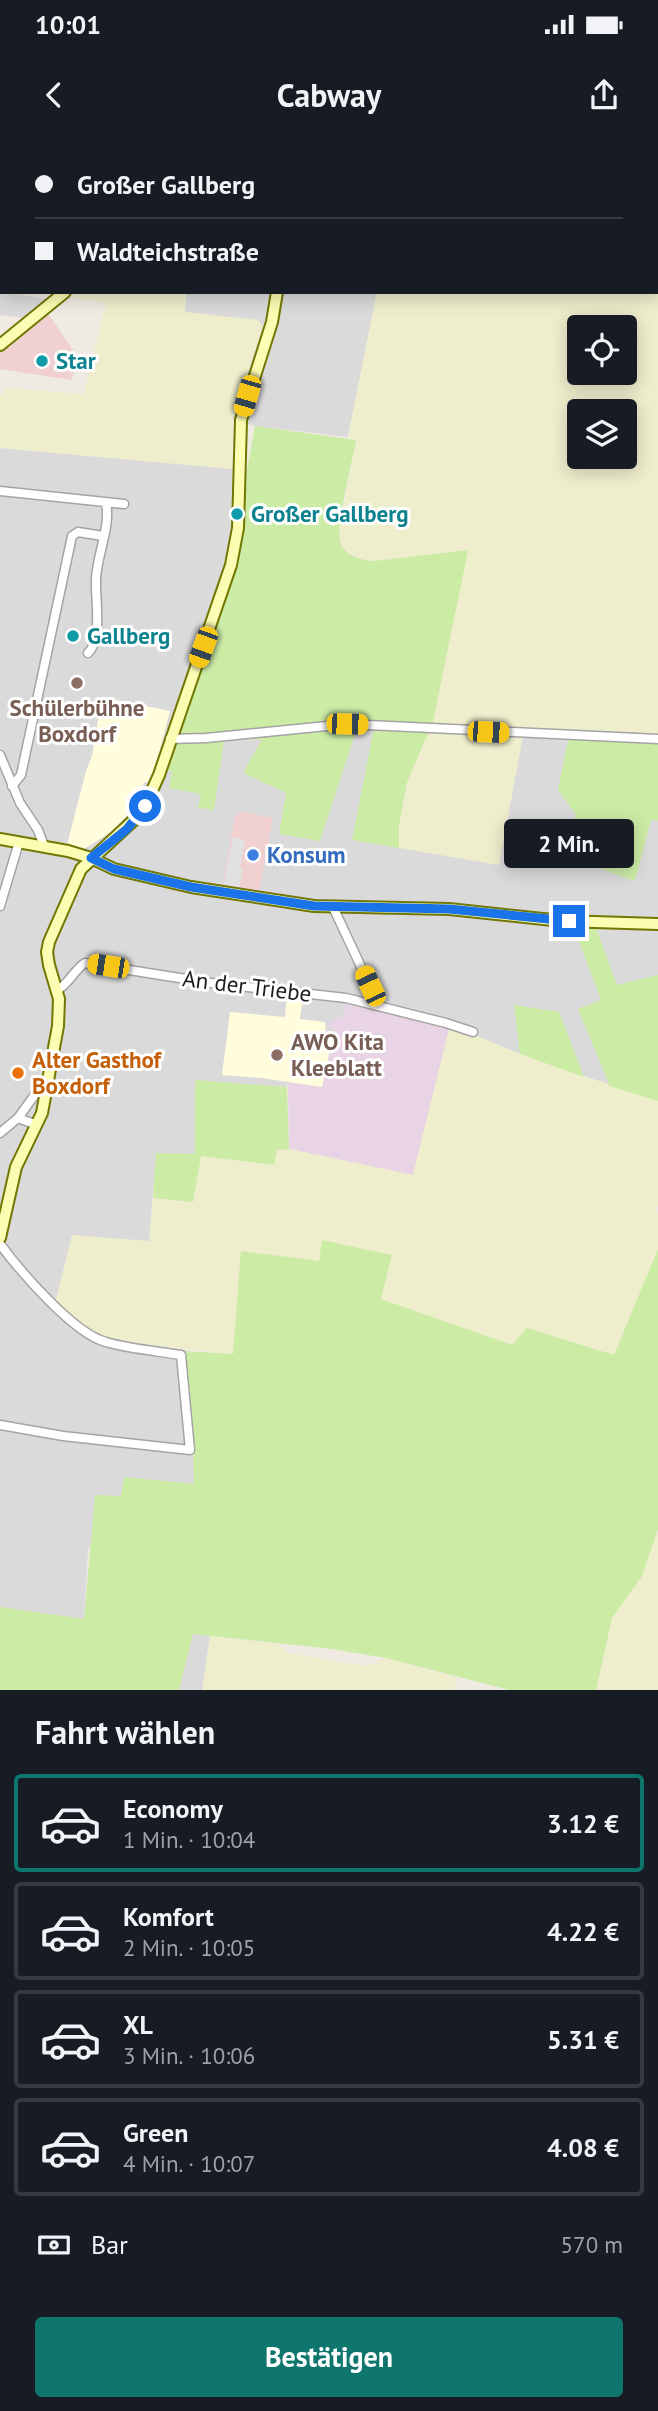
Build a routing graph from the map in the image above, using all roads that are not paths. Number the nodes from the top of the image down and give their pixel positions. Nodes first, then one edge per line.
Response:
1 (63, 294) edge
2 (277, 294) edge
3 (0, 345) edge
4 (0, 491) edge
5 (106, 503) junction
6 (124, 505) dead end
7 (103, 536) junction
8 (88, 653) dead end
9 (170, 738) junction
10 (658, 739) edge
11 (0, 755) edge
12 (12, 786) junction
13 (0, 839) edge
14 (19, 842) junction
15 (44, 846) junction
16 (91, 858) junction
17 (0, 906) edge
18 (334, 907) junction
19 (658, 924) edge
20 (57, 990) junction
21 (377, 1005) junction
22 (473, 1032) dead end
23 (49, 1076) junction
24 (18, 1118) junction
25 (37, 1125) junction
26 (0, 1133) edge
27 (0, 1238) edge
28 (0, 1244) edge
29 (0, 1425) edge

1 - 3 street
2 - 9 street
4 - 5 street
5 - 6 street
5 - 7 street
7 - 8 street
7 - 12 street
9 - 10 street
9 - 16 street
11 - 12 street
12 - 15 street
13 - 14 street
14 - 15 street
14 - 17 street
15 - 16 street
16 - 18 street
16 - 20 street
18 - 19 street
18 - 21 street
20 - 21 street, An der Triebe
20 - 23 street
21 - 22 street, An der Triebe
23 - 24 street
23 - 25 street
24 - 25 street
24 - 26 street
25 - 27 street
28 - 29 street

